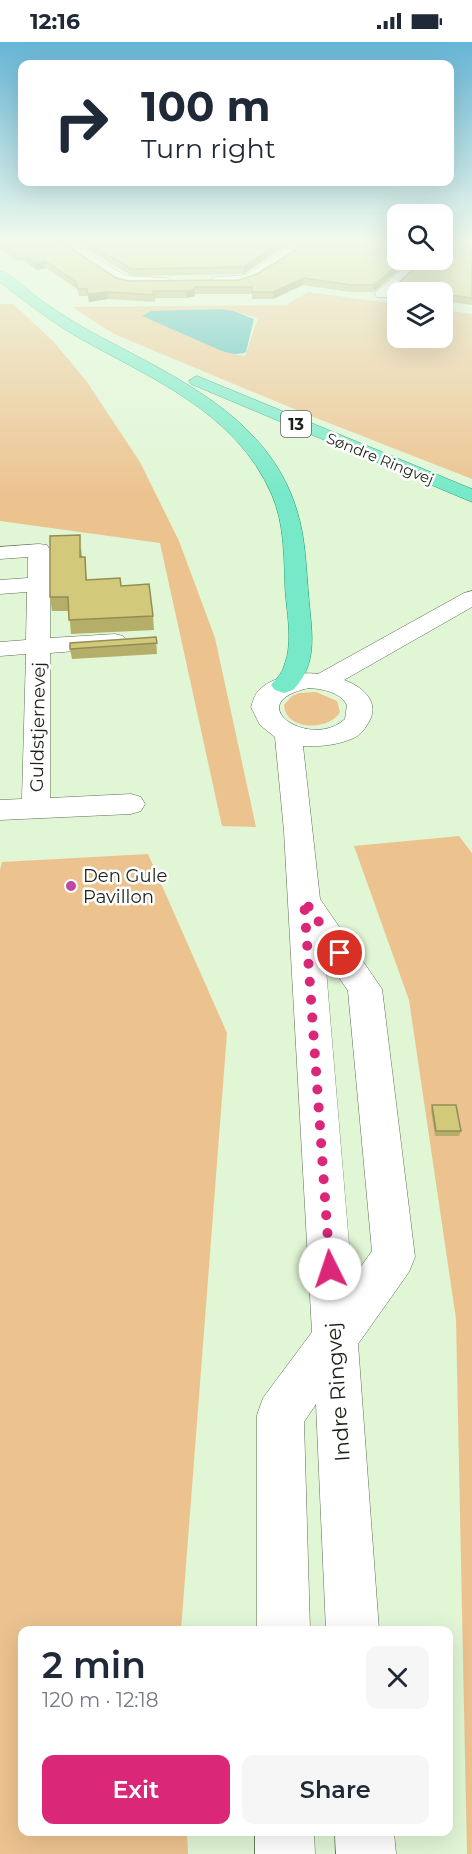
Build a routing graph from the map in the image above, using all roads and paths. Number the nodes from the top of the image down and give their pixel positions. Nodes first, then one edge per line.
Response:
1 (72, 326) edge
2 (84, 326) edge
3 (123, 346) junction
4 (472, 486) edge
5 (472, 496) edge
6 (0, 553) edge
7 (40, 584) junction
8 (0, 587) edge
9 (472, 598) edge
10 (141, 639) edge
11 (401, 639) junction
12 (39, 647) junction
13 (0, 649) edge
14 (323, 681) junction
15 (284, 685) junction
16 (351, 693) junction
17 (288, 734) junction
18 (325, 738) junction
19 (131, 804) dead end
20 (36, 808) junction
21 (0, 810) edge
22 (299, 831) junction
23 (304, 900) junction
24 (335, 1339) junction
25 (283, 1626) edge
26 (353, 1626) edge
27 (285, 1836) edge
28 (365, 1836) edge
29 (285, 1854) edge
30 (366, 1854) edge

1 - 15 main road
2 - 3 main road, Søndre Ringvej / 13
3 - 4 main road
3 - 5 main road, Søndre Ringvej / 13
6 - 7 street, Guldstjernevej
7 - 8 street
7 - 12 street, Guldstjernevej
9 - 11 street
10 - 12 street, Guldstjernevej
11 - 14 street
11 - 16 street
12 - 13 street, Guldstjernevej
12 - 20 street, Guldstjernevej
14 - 15 street
14 - 16 street
15 - 17 street
16 - 18 street
17 - 18 street
17 - 22 street, Indre Ringvej
18 - 22 street, Indre Ringvej
19 - 20 street, Guldstjernevej
20 - 21 street, Guldstjernevej
22 - 23 street, Indre Ringvej
23 - 24 street, Indre Ringvej
23 - 24 street
24 - 25 street
24 - 26 street, Indre Ringvej
27 - 29 street
28 - 30 street

